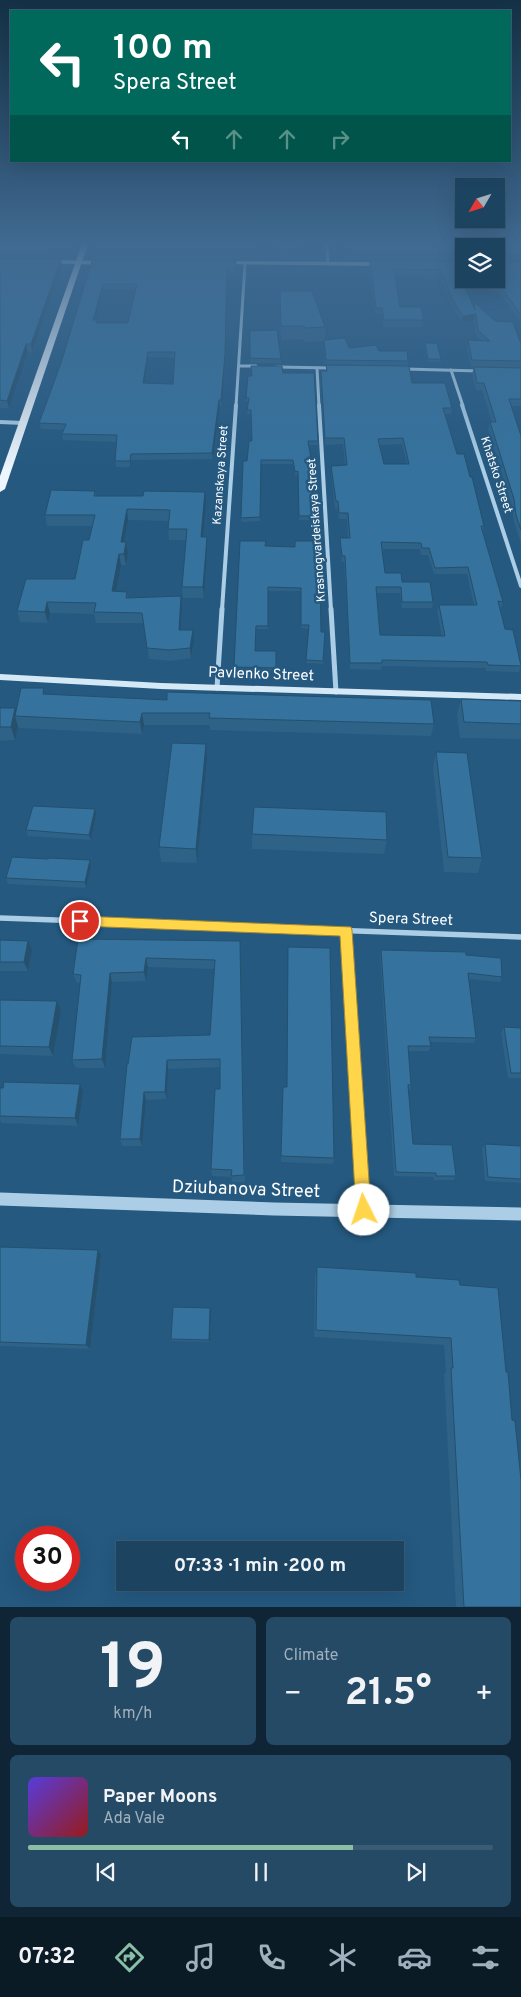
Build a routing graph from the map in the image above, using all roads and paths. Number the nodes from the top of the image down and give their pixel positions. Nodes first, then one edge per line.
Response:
1 (59, 319) edge
2 (242, 319) edge
3 (239, 366) junction
4 (257, 366) edge
5 (267, 366) edge
6 (317, 368) junction
7 (336, 368) edge
8 (403, 369) edge
9 (451, 370) junction
10 (481, 371) edge
11 (0, 422) edge
12 (23, 423) junction
13 (0, 489) edge
14 (521, 586) edge
15 (0, 677) edge
16 (217, 688) junction
17 (336, 692) junction
18 (521, 697) edge
19 (0, 918) edge
20 (346, 930) junction
21 (521, 937) edge
22 (0, 1199) edge
23 (364, 1210) junction
24 (521, 1214) edge

1 - 12 main road
2 - 3 street, Kazanskaya Street
3 - 4 street
3 - 16 street, Kazanskaya Street
5 - 6 street
6 - 7 street
6 - 17 street, Krasnogvardeiskaya Street
8 - 9 street
9 - 10 street
9 - 14 street, Khatsko Street
11 - 12 street
12 - 13 main road
15 - 16 main road, Pavlenko Street
16 - 17 main road, Pavlenko Street
17 - 18 main road, Pavlenko Street
19 - 20 street, Spera Street
20 - 21 street, Spera Street
20 - 23 street
22 - 23 street, Dziubanova Street
23 - 24 street, Dziubanova Street

